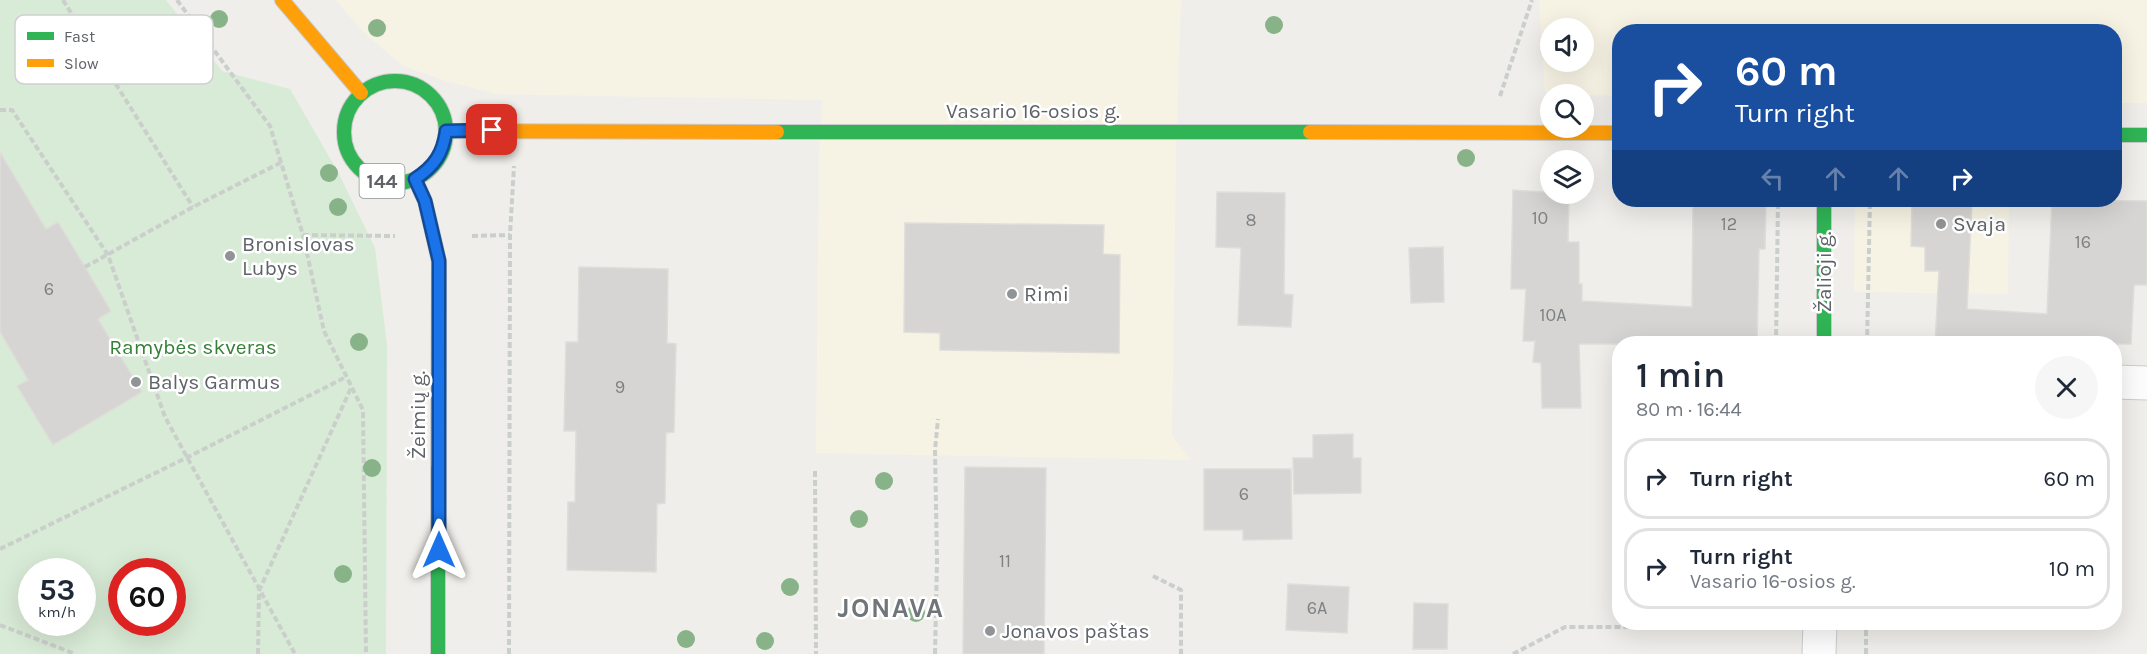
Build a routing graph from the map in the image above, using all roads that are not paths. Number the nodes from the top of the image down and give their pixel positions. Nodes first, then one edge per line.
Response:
1 (282, 0) edge
2 (361, 93) junction
3 (446, 131) junction
4 (1612, 133) edge
5 (2122, 135) edge
6 (2147, 135) edge
7 (415, 179) junction
8 (1824, 207) edge
9 (1824, 336) edge
10 (2122, 381) edge
11 (2147, 383) edge
12 (1820, 630) edge
13 (438, 654) edge
14 (1819, 654) edge

1 - 2 main road
2 - 3 main road
2 - 7 main road, 144
3 - 4 main road, Vasario 16-osios g.
3 - 7 main road, 144
5 - 6 main road
7 - 13 main road, Žeimių g. / 144
8 - 9 main road, Žalioji g.
10 - 11 street
12 - 14 street

